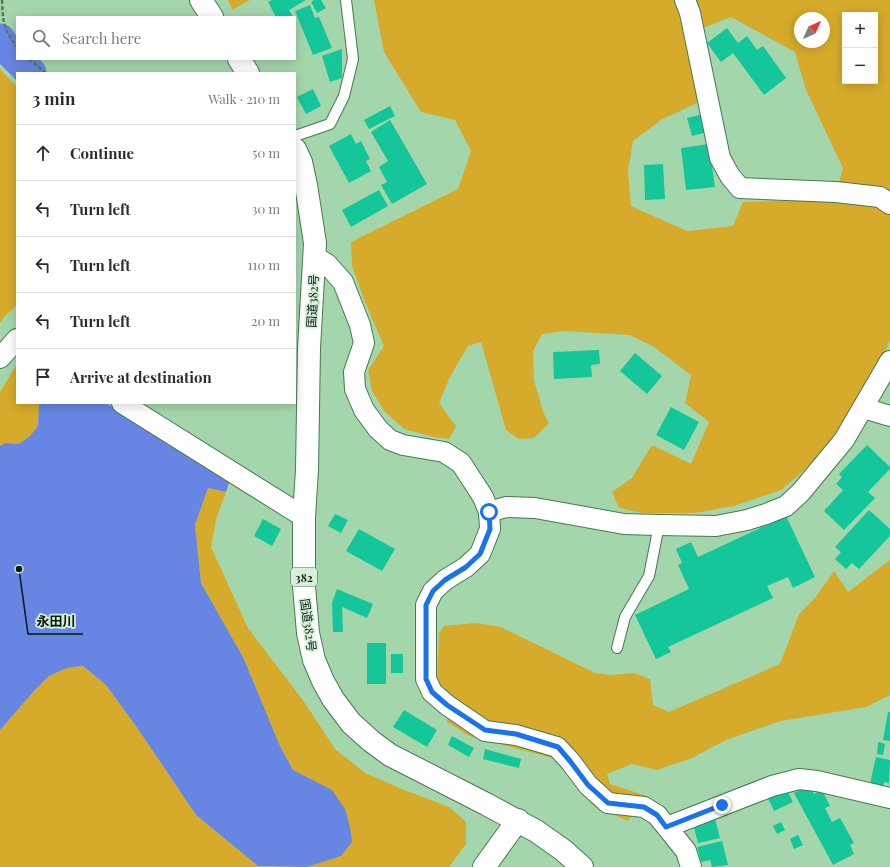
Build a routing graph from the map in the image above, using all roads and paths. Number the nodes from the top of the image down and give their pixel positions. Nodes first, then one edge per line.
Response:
1 (2, 0) edge
2 (202, 0) edge
3 (346, 0) edge
4 (685, 0) edge
5 (211, 16) edge
6 (16, 46) edge
7 (30, 60) edge
8 (240, 60) edge
9 (45, 72) edge
10 (247, 72) edge
11 (296, 136) edge
12 (296, 151) edge
13 (890, 204) edge
14 (314, 256) junction
15 (16, 338) edge
16 (0, 358) edge
17 (890, 361) edge
18 (124, 404) edge
19 (863, 408) junction
20 (890, 416) edge
21 (489, 512) junction
22 (304, 517) junction
23 (659, 525) junction
24 (617, 648) dead end
25 (890, 798) edge
26 (518, 820) junction
27 (666, 827) junction
28 (484, 867) edge
29 (582, 867) edge
30 (691, 867) edge

1 - 6 path
2 - 5 main road
3 - 11 lane
4 - 13 street
7 - 9 path
8 - 10 main road
12 - 14 main road, 国道382号 / 382
14 - 21 street
14 - 22 main road, 国道382号 / 382
15 - 16 street
17 - 19 street
18 - 22 street
19 - 20 street
19 - 23 street
21 - 23 street
21 - 27 street
22 - 26 main road, 国道382号 / 382
23 - 24 lane
25 - 27 street
26 - 28 main road
26 - 29 main road, 国道382号 / 382
27 - 30 street

